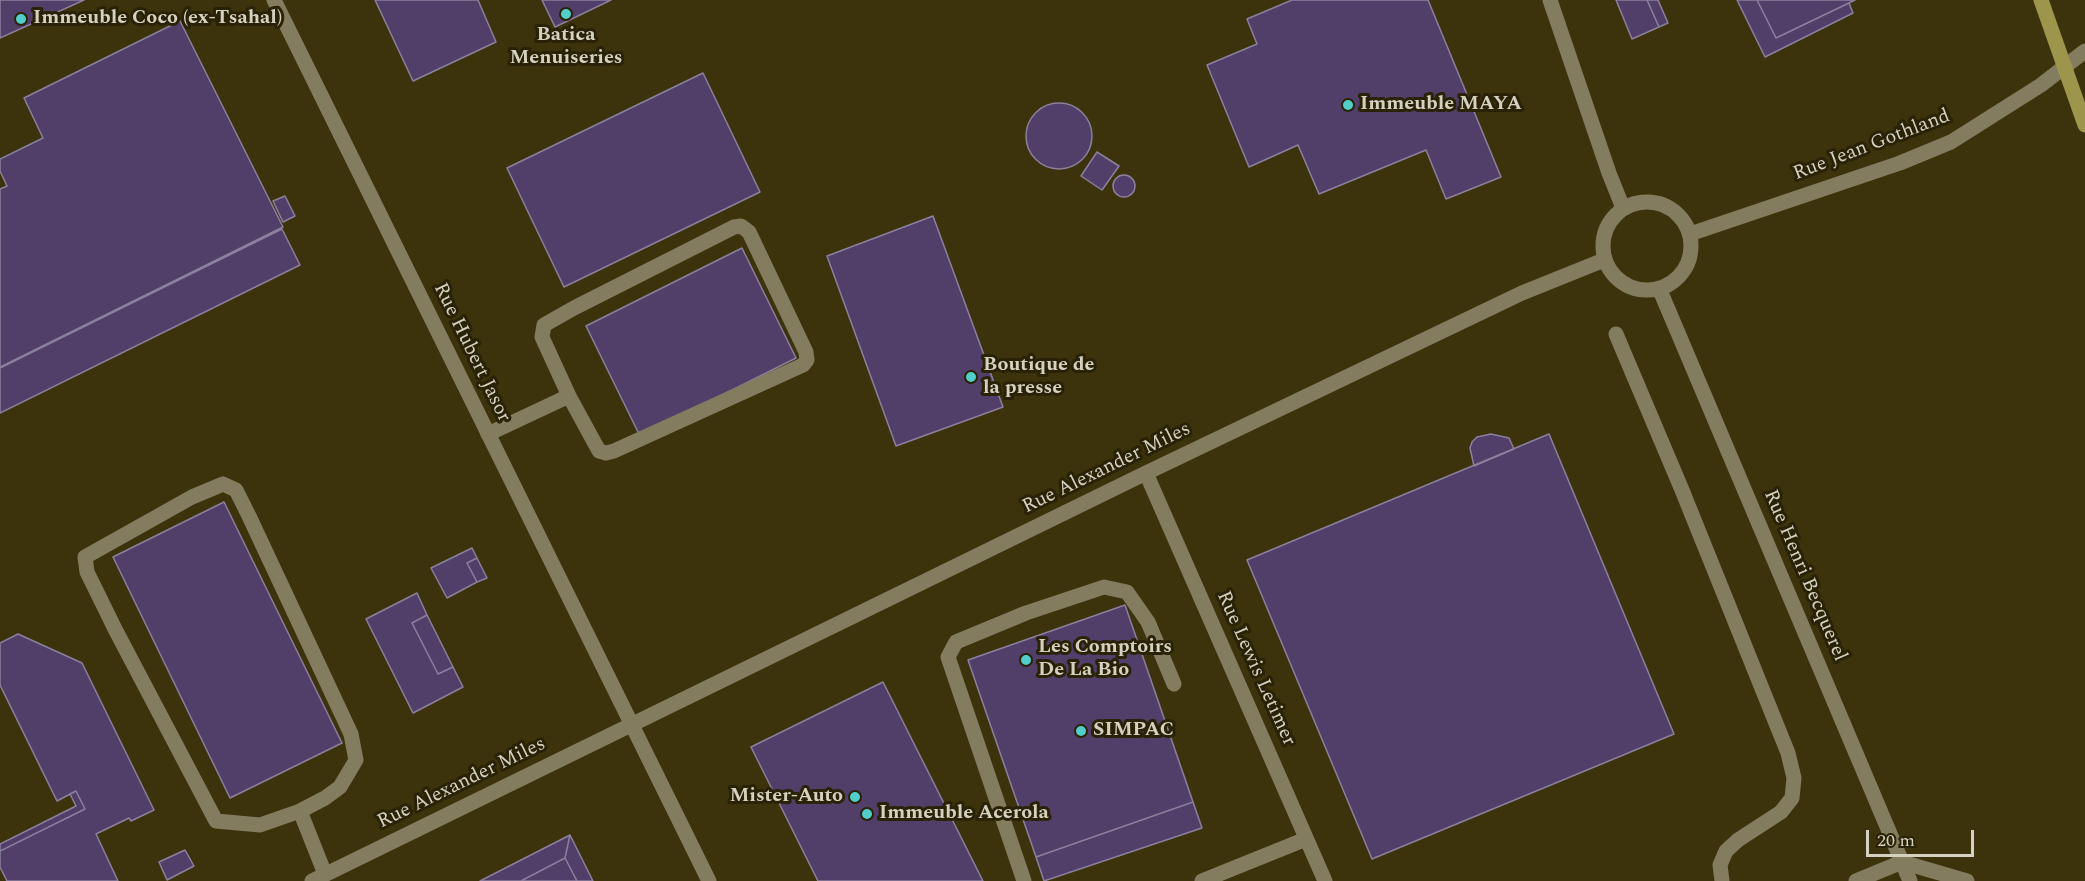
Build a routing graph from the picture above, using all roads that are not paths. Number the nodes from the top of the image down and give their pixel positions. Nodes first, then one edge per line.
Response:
1 (274, 0) edge
2 (1550, 0) edge
3 (2041, 0) edge
4 (2085, 51) edge
5 (2085, 125) edge
6 (1623, 208) junction
7 (1690, 234) junction
8 (1604, 260) junction
9 (1659, 288) junction
10 (1616, 334) dead end
11 (569, 396) junction
12 (488, 434) junction
13 (1146, 473) junction
14 (1174, 684) dead end
15 (632, 724) junction
16 (300, 812) junction
17 (1306, 839) junction
18 (1902, 862) junction
19 (318, 877) edge
20 (709, 881) edge
21 (1024, 881) edge
22 (1202, 881) edge
23 (1325, 881) edge
24 (1722, 881) edge
25 (1856, 881) edge
26 (1910, 881) edge
27 (1967, 881) edge

1 - 12 street, Rue Hubert Jasor
2 - 6 street
3 - 5 main road
4 - 7 street, Rue Jean Gothland
6 - 7 street
6 - 8 street
7 - 9 street
8 - 9 street
8 - 13 street, Rue Alexander Miles
9 - 18 street, Rue Henri Becquerel
10 - 24 street
11 - 11 street
11 - 12 street
12 - 15 street, Rue Hubert Jasor
13 - 15 street, Rue Alexander Miles
13 - 17 street, Rue Lewis Letimer
14 - 21 street
15 - 19 street, Rue Alexander Miles
15 - 20 street
16 - 16 street
16 - 19 street
17 - 22 street
17 - 23 street, Rue Lewis Letimer
18 - 25 street
18 - 26 street, Rue Henri Becquerel
18 - 27 street

